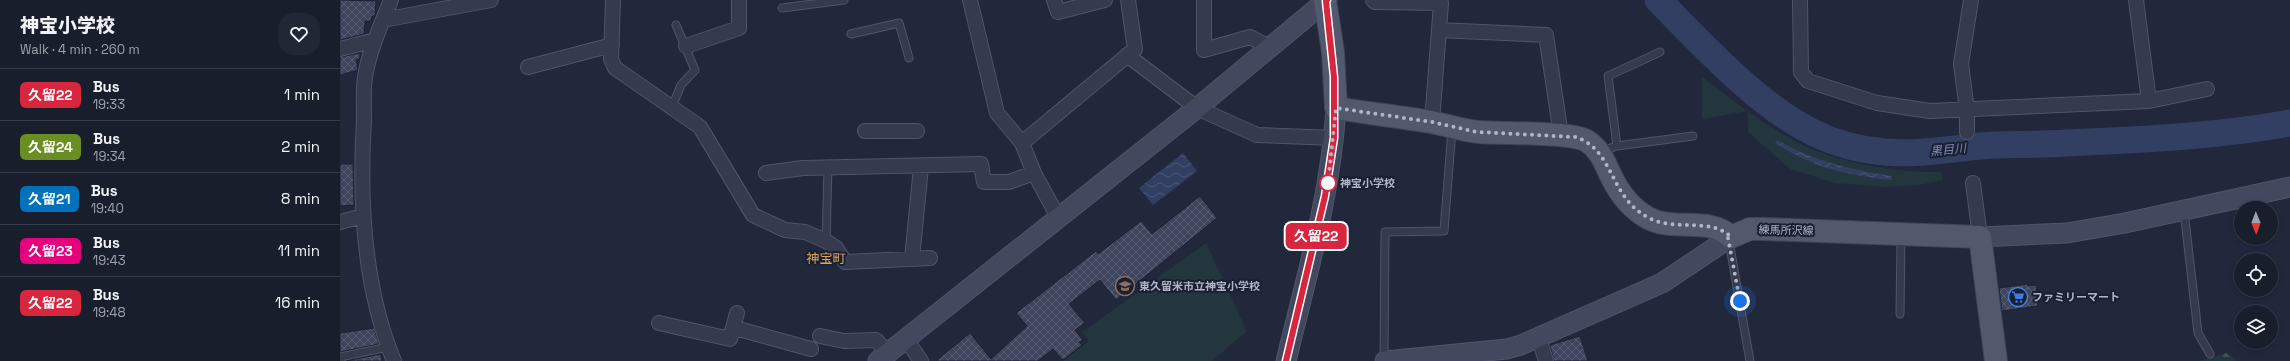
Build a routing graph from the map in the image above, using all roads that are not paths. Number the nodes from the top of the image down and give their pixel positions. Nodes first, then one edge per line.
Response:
1 (391, 0) edge
2 (490, 0) edge
3 (613, 0) edge
4 (739, 0) edge
5 (844, 0) edge
6 (970, 0) edge
7 (1054, 0) edge
8 (1105, 0) edge
9 (1128, 0) edge
10 (1204, 0) edge
11 (1326, 0) edge
12 (1373, 0) edge
13 (1800, 0) edge
14 (1971, 0) edge
15 (2136, 0) edge
16 (782, 8) dead end
17 (383, 20) junction
18 (676, 25) dead end
19 (1439, 30) junction
20 (851, 34) dead end
21 (375, 40) junction
22 (612, 45) junction
23 (686, 46) junction
24 (1269, 47) junction
25 (340, 49) edge
26 (1660, 52) dead end
27 (1127, 55) junction
28 (909, 58) dead end
29 (528, 67) dead end
30 (2207, 89) dead end
31 (2149, 101) junction
32 (672, 107) junction
33 (1197, 108) junction
34 (1336, 108) junction
35 (1967, 110) junction
36 (1442, 124) junction
37 (917, 131) dead end
38 (865, 132) dead end
39 (1967, 132) dead end
40 (1561, 135) junction
41 (1692, 136) dead end
42 (1334, 138) junction
43 (1022, 143) junction
44 (1608, 148) junction
45 (921, 167) junction
46 (828, 168) junction
47 (766, 173) dead end
48 (1034, 173) junction
49 (1973, 183) dead end
50 (2290, 187) edge
51 (2184, 209) junction
52 (363, 216) junction
53 (1058, 217) junction
54 (340, 222) edge
55 (1901, 234) junction
56 (1980, 237) junction
57 (1729, 238) junction
58 (826, 241) junction
59 (930, 258) dead end
60 (912, 259) junction
61 (737, 313) dead end
62 (1900, 314) dead end
63 (659, 323) dead end
64 (734, 328) junction
65 (820, 336) dead end
66 (1539, 338) junction
67 (906, 339) junction
68 (388, 347) junction
69 (811, 349) dead end
70 (2210, 354) dead end
71 (883, 357) edge
72 (341, 361) edge
73 (394, 361) edge
74 (921, 361) edge
75 (1286, 361) edge
76 (1388, 361) edge
77 (1546, 361) edge
78 (1750, 361) edge
79 (1996, 361) edge

1 - 17 street
2 - 17 street
3 - 22 street
4 - 23 street
5 - 16 lane
6 - 43 street
7 - 8 street
9 - 27 street
10 - 24 street
11 - 24 street
11 - 34 main road
12 - 19 street
13 - 35 street
14 - 35 street
15 - 31 street
17 - 21 street
18 - 23 lane
19 - 36 street
19 - 40 street
20 - 28 lane
21 - 25 street
21 - 52 street
22 - 29 street
22 - 32 street
23 - 32 lane
24 - 33 street
26 - 44 lane
27 - 33 street
27 - 43 street
30 - 31 street
31 - 35 street
32 - 58 street
33 - 42 street
33 - 53 street
34 - 36 main road
34 - 42 street
35 - 39 street
36 - 40 main road
36 - 76 lane
37 - 38 street
40 - 44 main road
41 - 44 lane
42 - 75 street
43 - 48 street
44 - 57 main road
45 - 46 street
45 - 48 street
45 - 60 street
46 - 47 street
46 - 58 lane
48 - 53 street
49 - 56 street
50 - 51 street
51 - 56 street
51 - 70 lane
52 - 54 street
52 - 68 street
53 - 67 street
55 - 56 main road, 練馬所沢線
55 - 57 main road, 練馬所沢線
55 - 62 lane
56 - 79 main road
57 - 66 street
57 - 78 lane
58 - 60 street
59 - 60 street
61 - 64 street
63 - 64 street
64 - 69 street
65 - 71 street
66 - 76 street
66 - 77 street
67 - 71 street
67 - 74 street
68 - 72 lane
68 - 73 street

